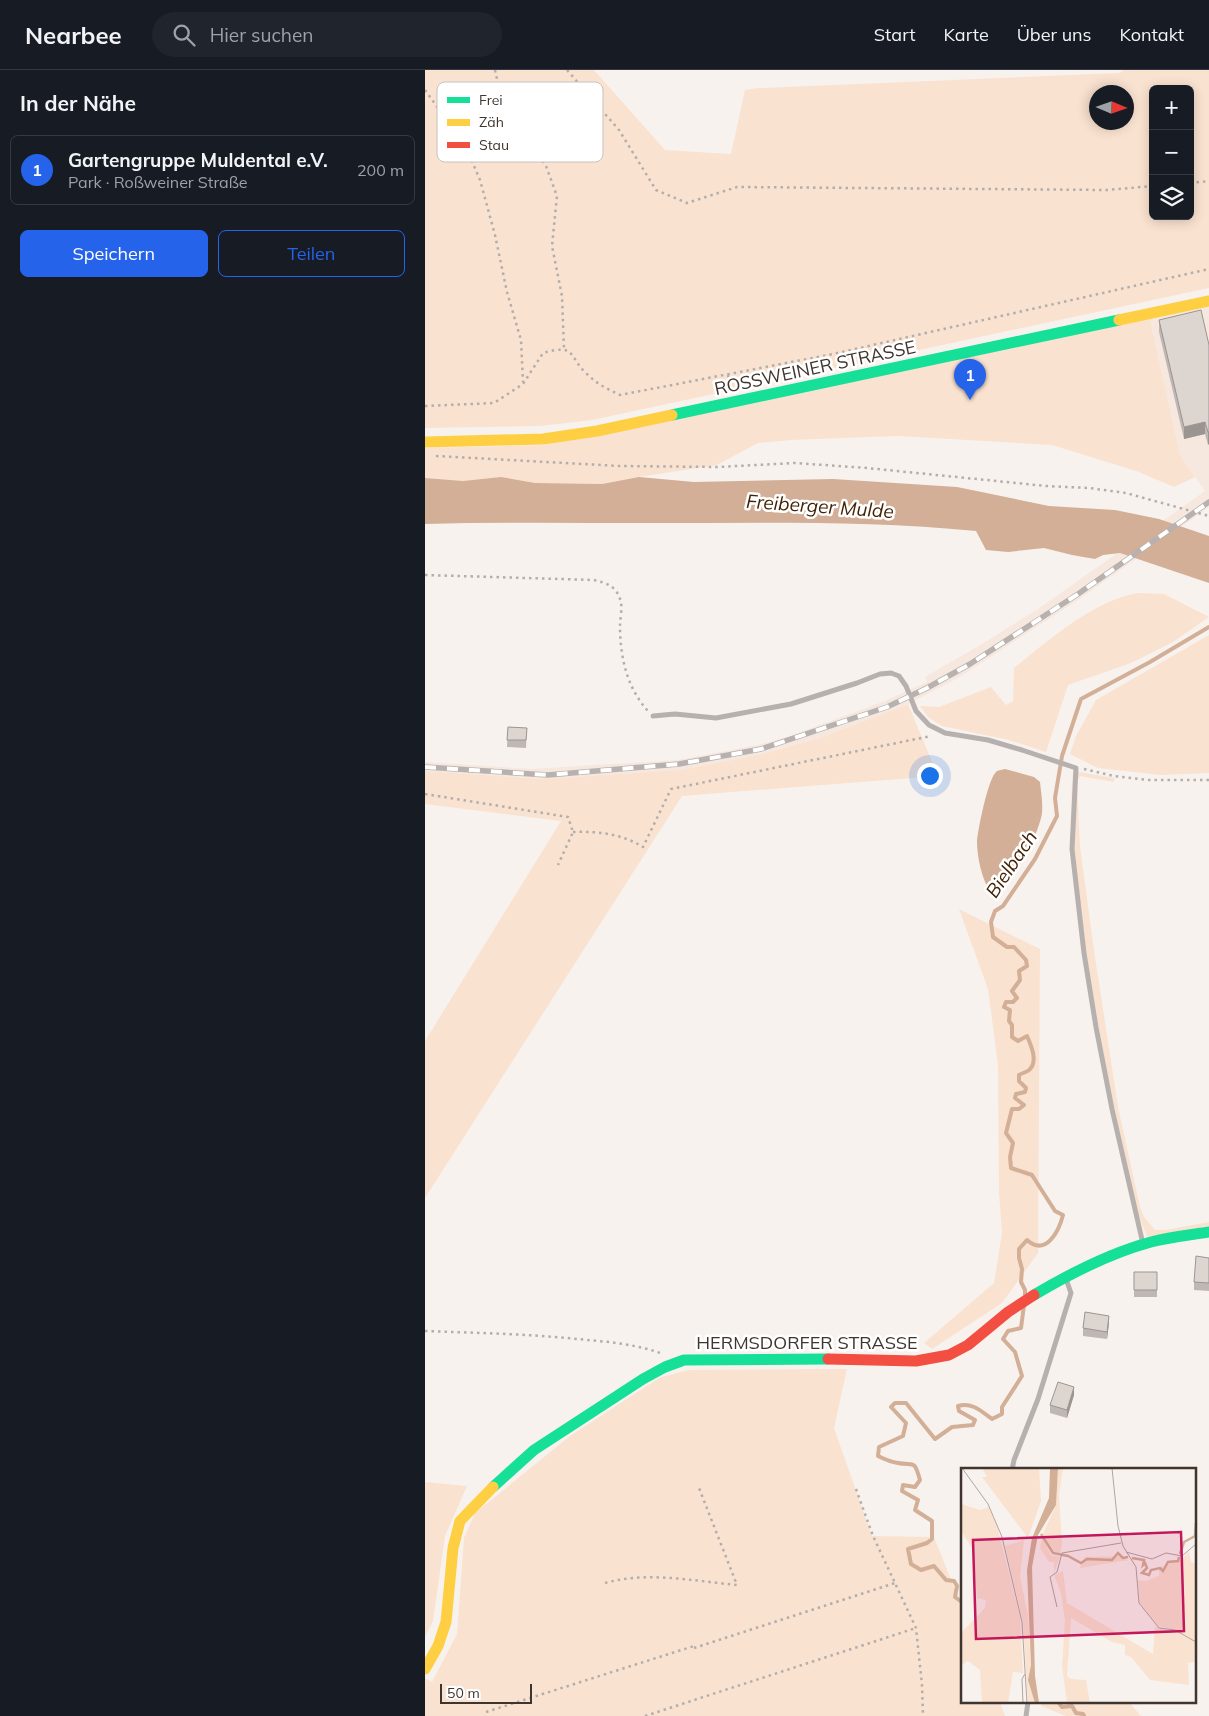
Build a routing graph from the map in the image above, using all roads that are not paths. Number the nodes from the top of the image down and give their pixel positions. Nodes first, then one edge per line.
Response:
1 (1209, 301) edge
2 (425, 442) edge
3 (653, 716) road end
4 (1209, 1232) edge
5 (1143, 1245) junction
6 (1066, 1278) junction
7 (1012, 1468) edge
8 (425, 1669) edge

1 - 2 street, ROSSWEINER STRASSE
3 - 5 lane
4 - 5 street, HERMSDORFER STRASSE
5 - 6 street, HERMSDORFER STRASSE
6 - 7 lane
6 - 8 street, HERMSDORFER STRASSE

